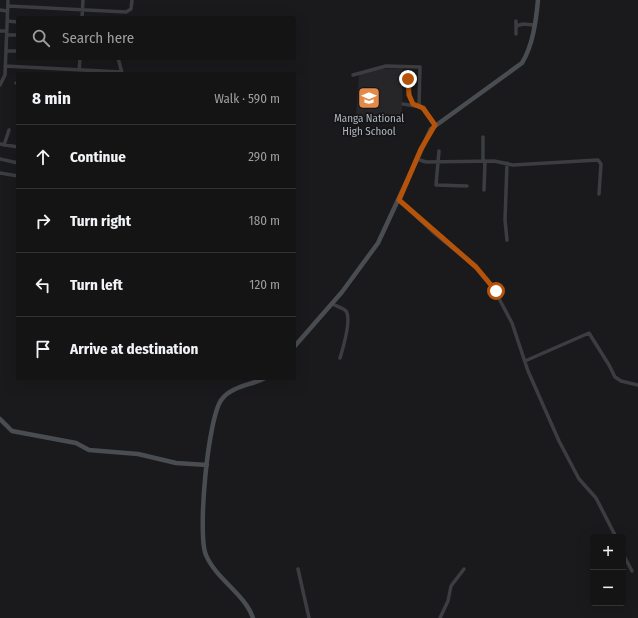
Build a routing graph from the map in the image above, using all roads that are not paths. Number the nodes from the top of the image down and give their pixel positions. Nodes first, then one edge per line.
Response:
1 (8, 0) edge
2 (83, 0) edge
3 (132, 0) edge
4 (538, 0) edge
5 (8, 6) junction
6 (83, 9) junction
7 (0, 10) edge
8 (7, 11) junction
9 (82, 16) edge
10 (7, 21) junction
11 (516, 21) dead end
12 (16, 22) edge
13 (534, 25) junction
14 (516, 26) junction
15 (0, 31) edge
16 (7, 33) junction
17 (516, 34) dead end
18 (16, 35) edge
19 (6, 50) junction
20 (16, 51) edge
21 (80, 60) edge
22 (119, 60) edge
23 (6, 66) junction
24 (79, 72) edge
25 (122, 72) edge
26 (353, 75) dead end
27 (408, 79) dead end
28 (0, 85) edge
29 (403, 104) dead end
30 (413, 104) junction
31 (419, 106) junction
32 (435, 125) junction
33 (9, 130) dead end
34 (483, 137) dead end
35 (2, 144) edge
36 (16, 147) edge
37 (439, 151) dead end
38 (0, 159) edge
39 (417, 159) junction
40 (484, 161) junction
41 (437, 162) junction
42 (16, 163) edge
43 (507, 163) junction
44 (0, 172) edge
45 (16, 176) edge
46 (467, 186) dead end
47 (484, 190) dead end
48 (599, 194) dead end
49 (399, 200) junction
50 (507, 240) dead end
51 (332, 304) junction
52 (296, 345) edge
53 (340, 358) dead end
54 (525, 361) junction
55 (260, 380) edge
56 (638, 385) edge
57 (0, 419) edge
58 (207, 465) junction
59 (614, 534) edge
60 (626, 560) edge
61 (298, 569) dead end
62 (464, 569) dead end
63 (632, 571) dead end
64 (253, 618) edge
65 (309, 618) edge
66 (440, 618) edge

1 - 5 street
2 - 6 street
3 - 6 street
4 - 13 street
5 - 6 street
5 - 8 street
6 - 9 street
7 - 8 street
8 - 10 street
10 - 12 street
10 - 16 street
11 - 14 street
13 - 14 street
13 - 32 street
14 - 17 street
15 - 16 street
16 - 18 street
16 - 19 street
19 - 20 street
19 - 23 street
21 - 24 street
22 - 25 street
23 - 24 street
23 - 28 street
26 - 31 street
27 - 30 street
29 - 30 street
30 - 31 street
31 - 32 street
32 - 39 street
33 - 35 street
34 - 40 street
35 - 36 street
37 - 41 street
38 - 42 street
39 - 41 street
39 - 49 street
40 - 41 street
40 - 43 street
40 - 47 street
41 - 46 street
43 - 48 street
43 - 50 street
44 - 45 street
49 - 51 street
49 - 54 street
51 - 52 street
51 - 53 street
54 - 56 street
54 - 59 street
55 - 58 street
57 - 58 street
58 - 64 street
60 - 63 street
61 - 65 street
62 - 66 street

